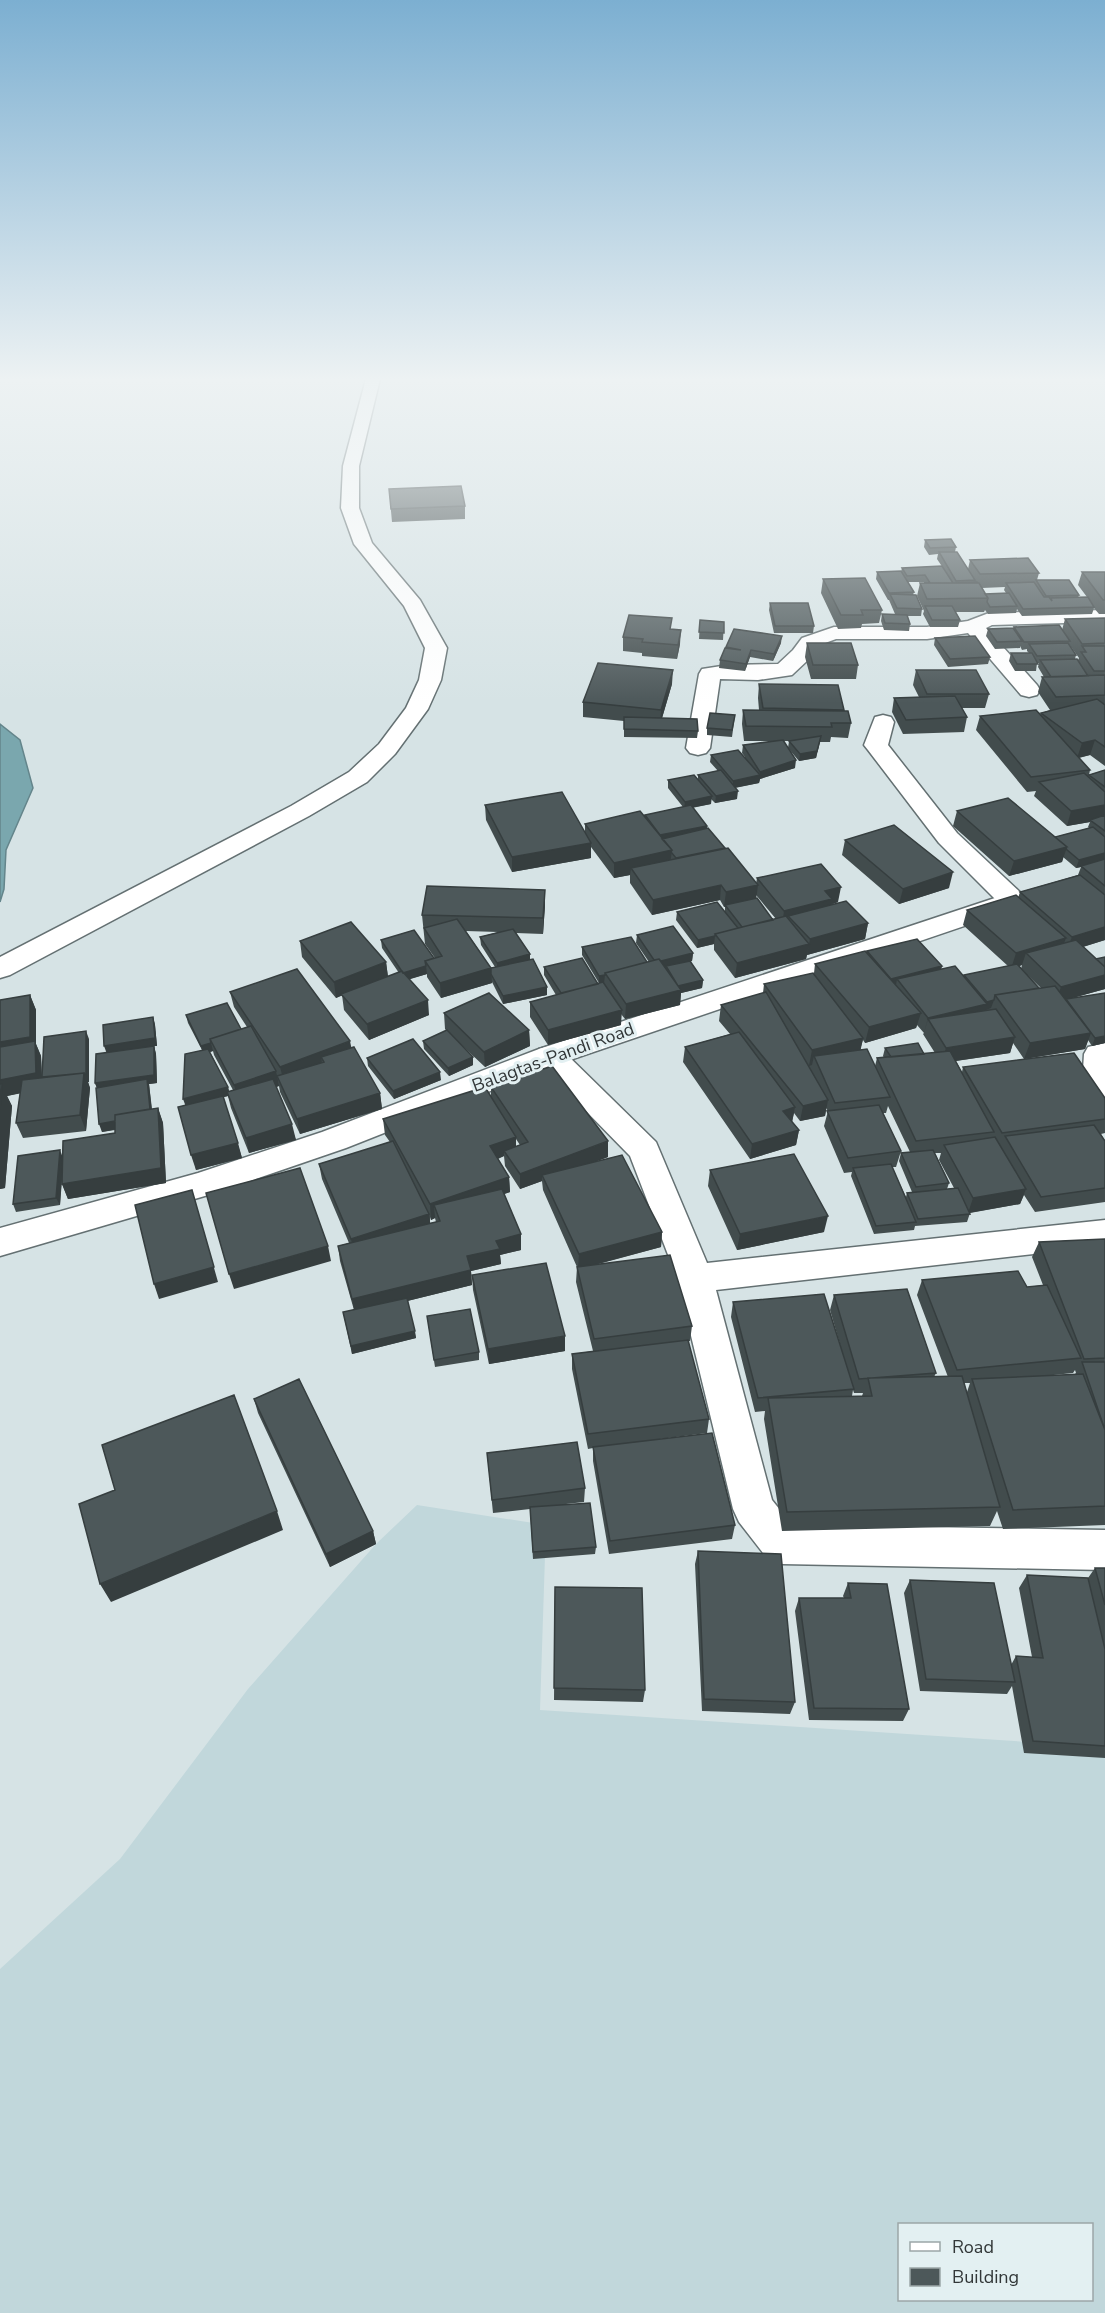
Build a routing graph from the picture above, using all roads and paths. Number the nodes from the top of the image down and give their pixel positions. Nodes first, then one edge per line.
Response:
1 (351, 487) edge
2 (1105, 616) edge
3 (973, 626) junction
4 (1029, 690) dead end
5 (883, 722) dead end
6 (698, 748) dead end
7 (1043, 889) edge
8 (1012, 900) junction
9 (0, 969) edge
10 (1105, 1053) edge
11 (550, 1056) junction
12 (1105, 1096) edge
13 (1105, 1233) edge
14 (0, 1242) edge
15 (695, 1278) junction
16 (1105, 1550) edge

1 - 9 street
2 - 3 street
3 - 4 street
3 - 6 street
5 - 8 street
7 - 8 street, Balagtas-Pandi Road
8 - 11 street, Balagtas-Pandi Road
10 - 12 street
11 - 14 street, Balagtas-Pandi Road
11 - 15 street
13 - 15 street
15 - 16 street

